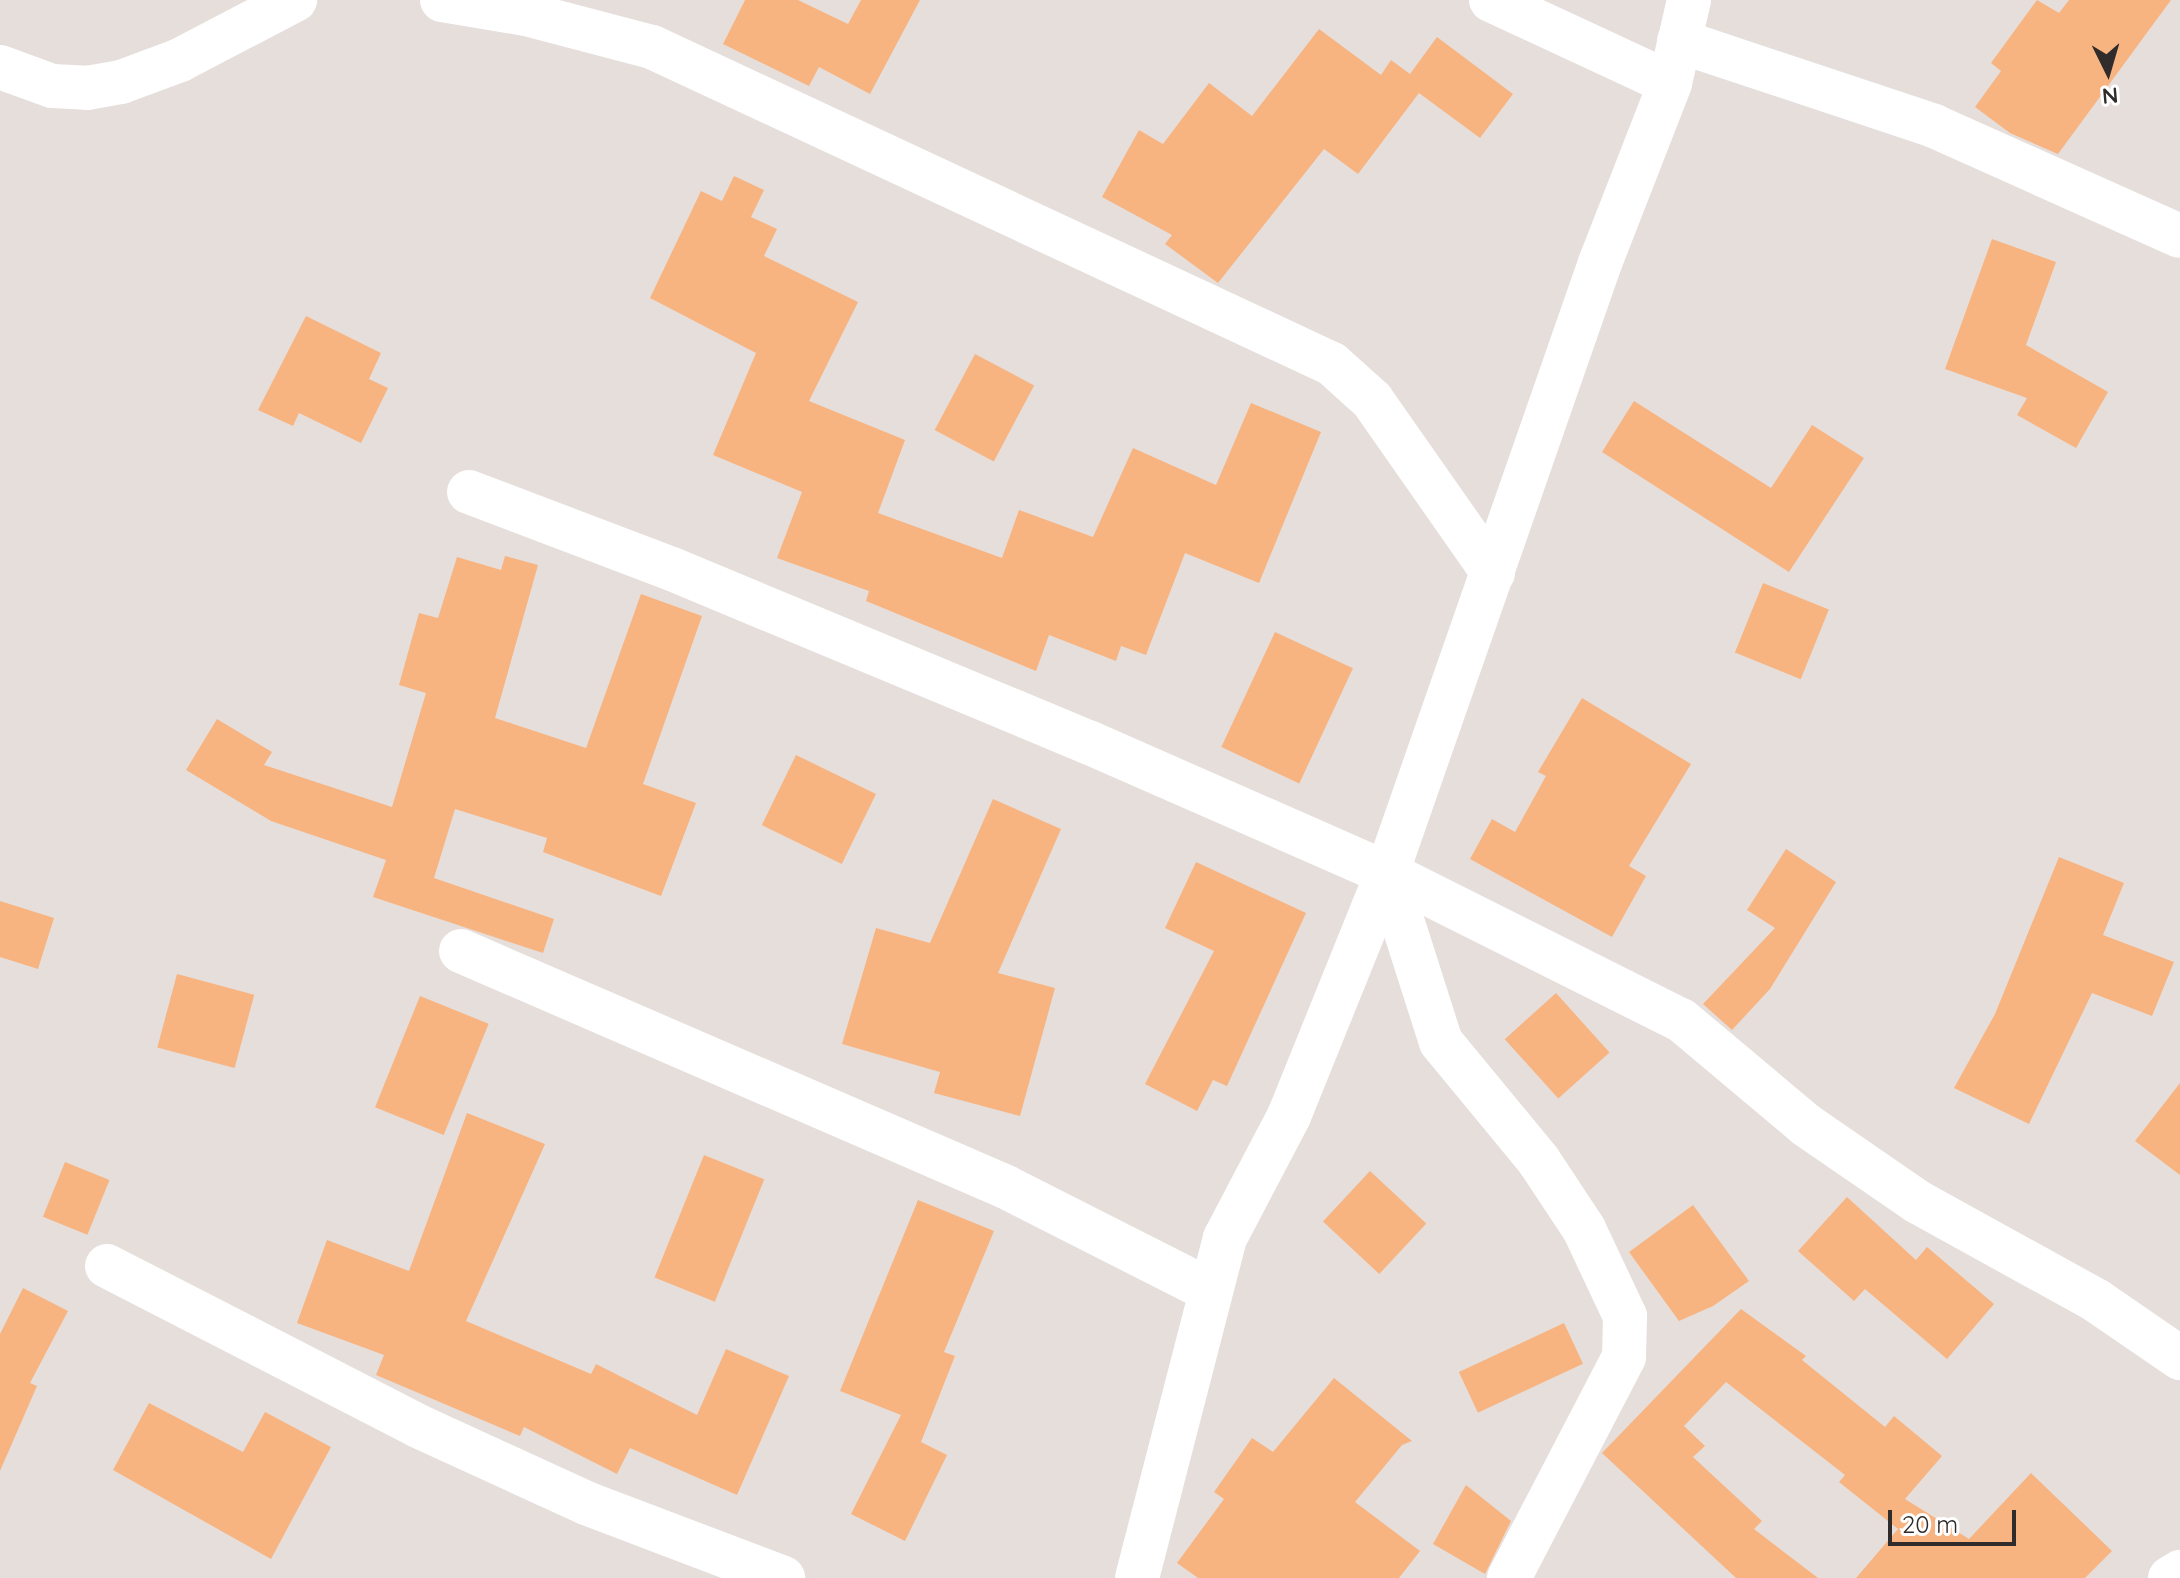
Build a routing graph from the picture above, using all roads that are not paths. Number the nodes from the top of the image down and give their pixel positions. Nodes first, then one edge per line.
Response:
1 (295, 0) edge
2 (442, 0) edge
3 (1491, 0) edge
4 (1684, 20) edge
5 (0, 67) edge
6 (1670, 83) junction
7 (2180, 236) edge
8 (469, 492) dead end
9 (1493, 573) junction
10 (1387, 873) junction
11 (461, 951) dead end
12 (107, 1266) dead end
13 (1209, 1290) junction
14 (2180, 1358) edge
15 (2180, 1572) edge
16 (783, 1578) edge
17 (1137, 1578) edge
18 (1509, 1578) edge
19 (2170, 1578) edge

1 - 5 street
2 - 9 street
3 - 6 street
4 - 6 street
4 - 7 street
6 - 9 street
8 - 10 street
9 - 10 street
10 - 13 street
10 - 14 street
10 - 18 street
11 - 13 street
12 - 16 street
13 - 17 street
15 - 19 street

